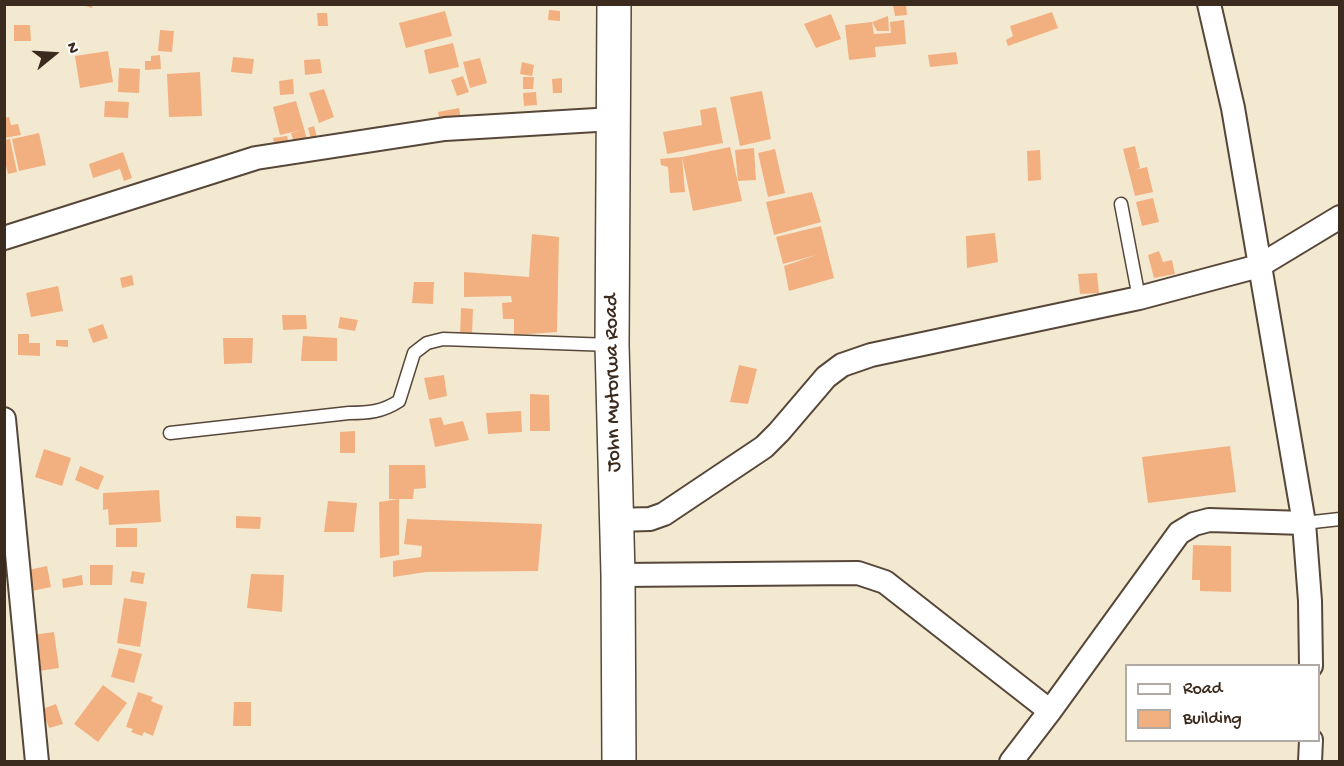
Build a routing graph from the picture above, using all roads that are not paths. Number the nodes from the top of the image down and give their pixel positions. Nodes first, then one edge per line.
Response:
1 (614, 4) edge
2 (1209, 4) edge
3 (613, 119) junction
4 (1121, 204) dead end
5 (1340, 217) edge
6 (4, 238) edge
7 (1259, 266) junction
8 (1139, 298) junction
9 (612, 345) junction
10 (4, 419) edge
11 (170, 433) dead end
12 (1340, 519) edge
13 (616, 520) junction
14 (1304, 523) junction
15 (618, 576) junction
16 (1311, 664) edge
17 (1050, 711) junction
18 (1311, 742) edge
19 (37, 762) edge
20 (619, 762) edge
21 (1011, 762) edge
22 (1310, 762) edge

1 - 3 street, John Mutorwa Road
2 - 7 street
3 - 6 street
3 - 9 street, John Mutorwa Road
4 - 8 lane
5 - 7 street
7 - 8 street
7 - 14 street
8 - 13 street
9 - 11 lane
9 - 13 street, John Mutorwa Road
10 - 19 street
12 - 14 lane
13 - 15 street, John Mutorwa Road
14 - 16 street
14 - 17 street
15 - 17 street
15 - 20 street, John Mutorwa Road
17 - 21 street
18 - 22 street

